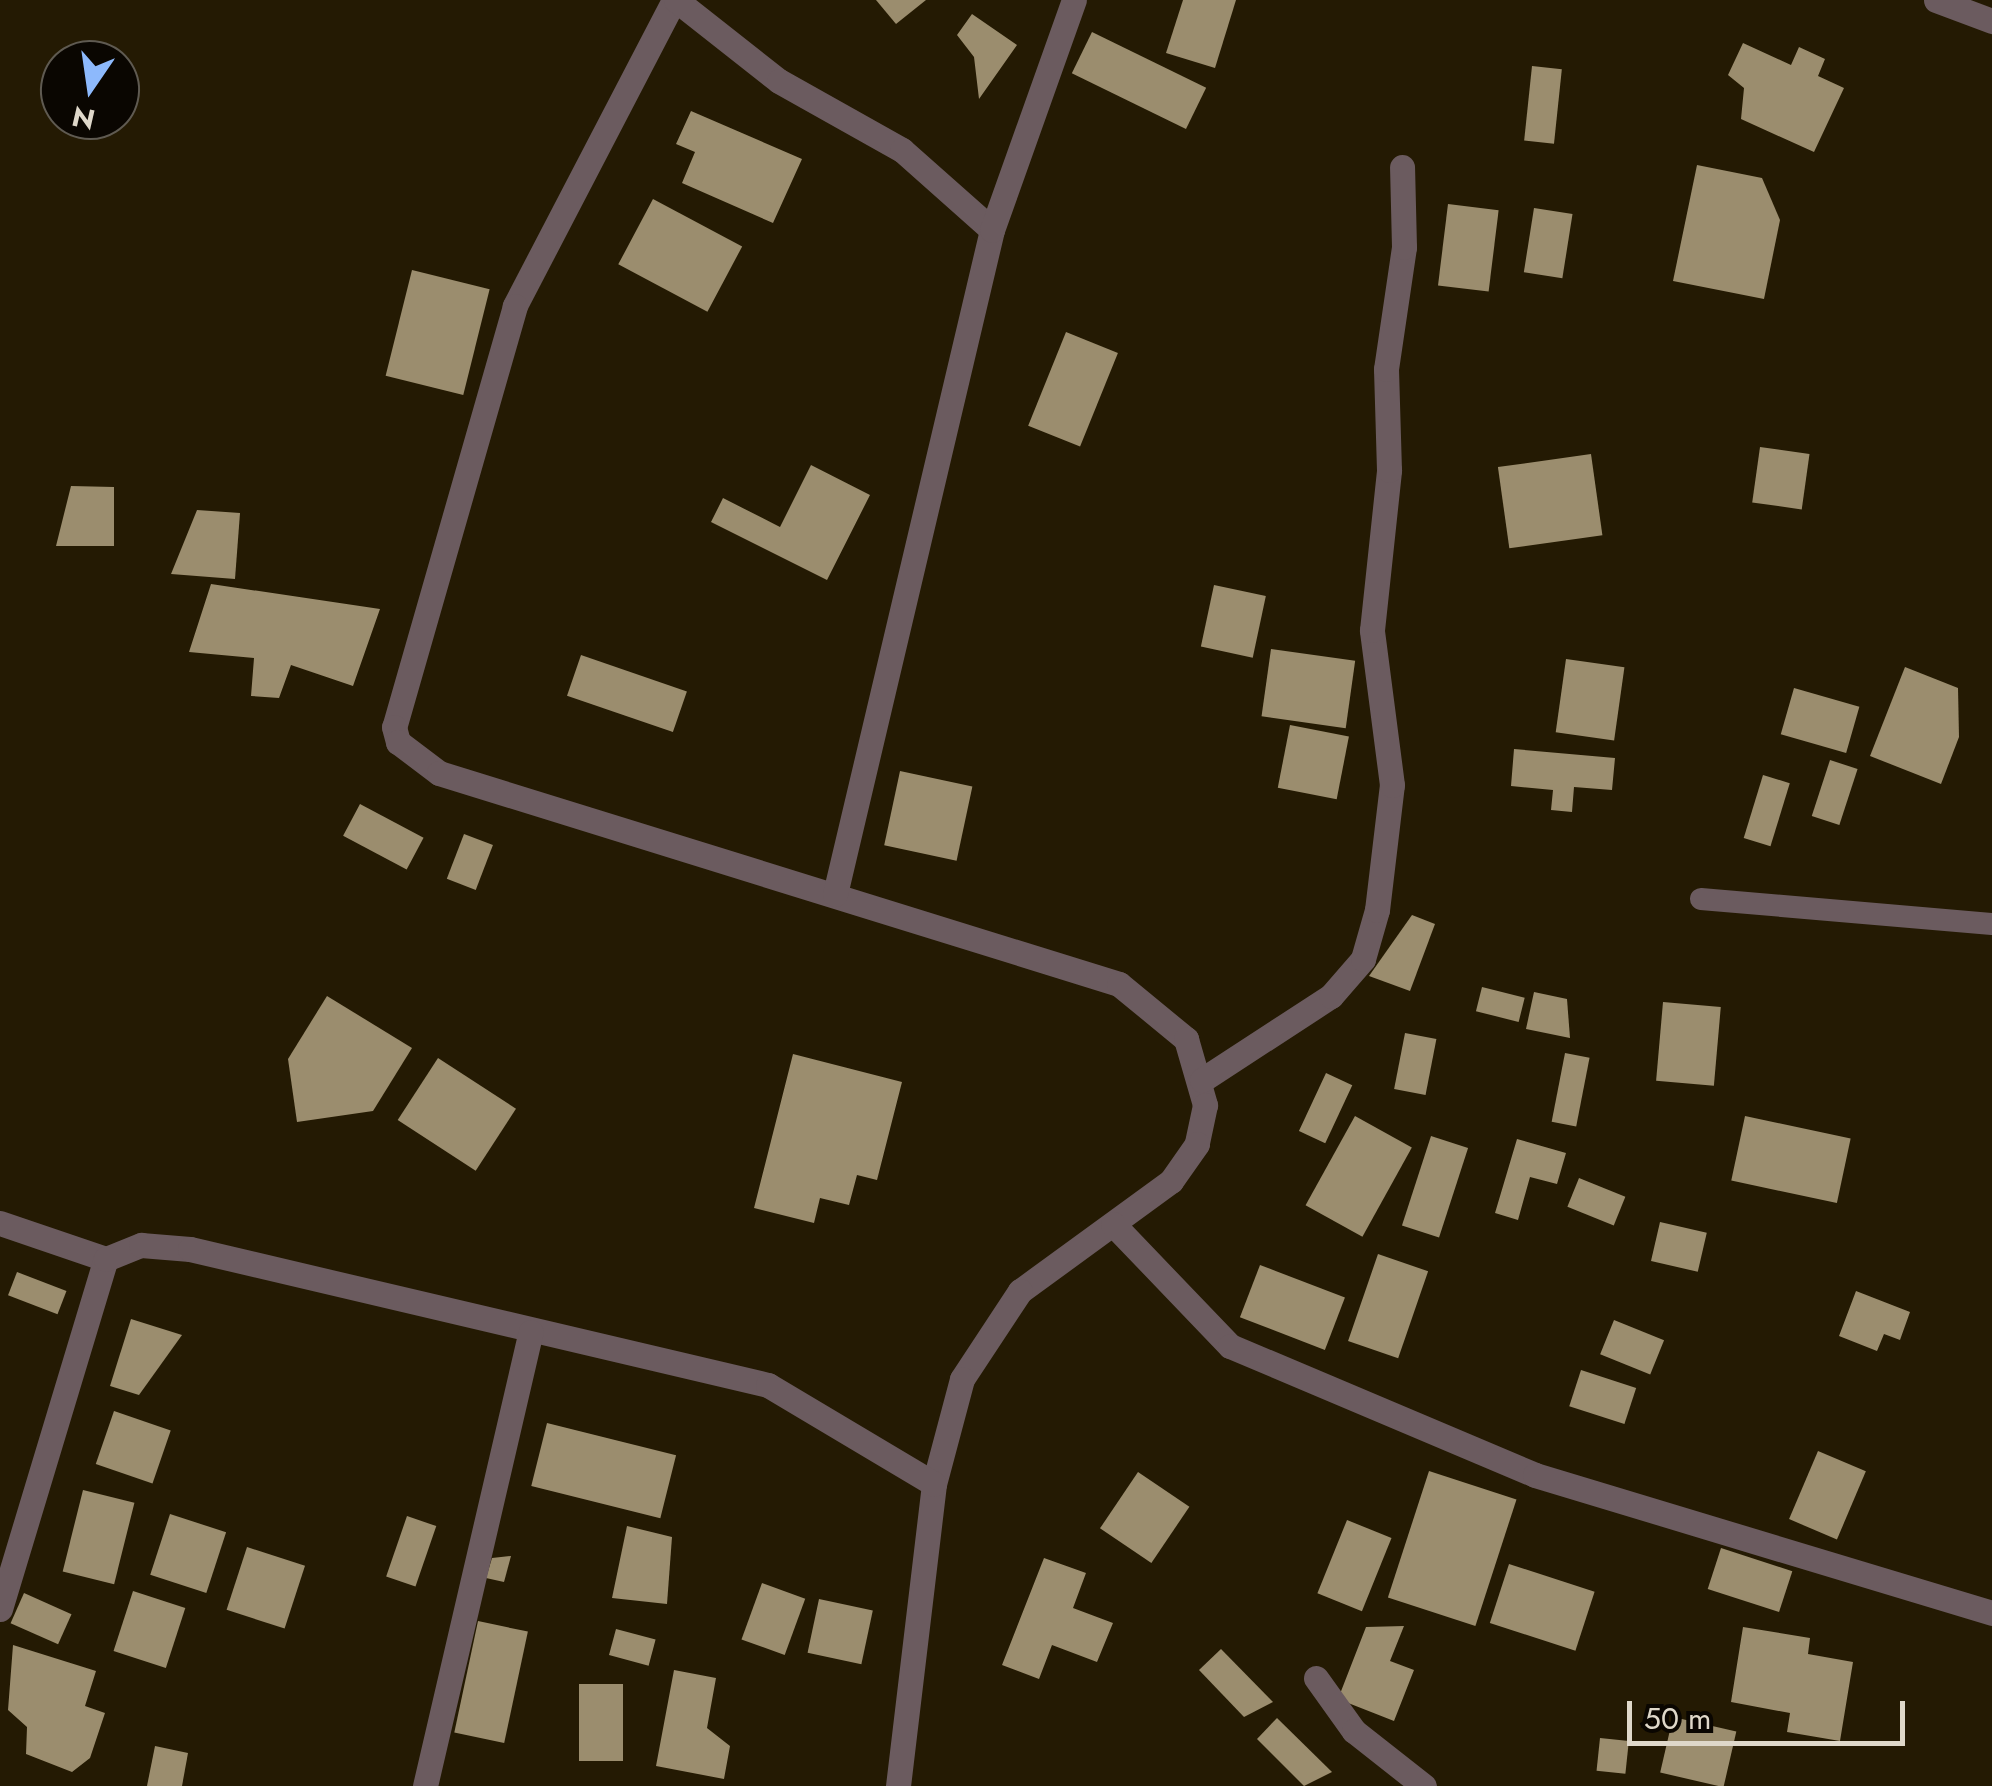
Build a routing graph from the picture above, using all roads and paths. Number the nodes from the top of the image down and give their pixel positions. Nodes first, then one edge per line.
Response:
1 (675, 0) edge
2 (1074, 0) edge
3 (1936, 0) edge
4 (698, 16) junction
5 (1992, 21) edge
6 (666, 27) junction
7 (1402, 167) dead end
8 (992, 230) junction
9 (835, 894) junction
10 (1701, 899) dead end
11 (1992, 924) edge
12 (1202, 1080) junction
13 (0, 1223) edge
14 (1113, 1224) junction
15 (106, 1260) junction
16 (531, 1332) junction
17 (934, 1484) junction
18 (0, 1609) edge
19 (1992, 1612) edge
20 (1316, 1678) dead end
21 (425, 1786) edge
22 (898, 1786) edge
23 (1424, 1786) edge

1 - 4 street
1 - 6 street
2 - 8 street
3 - 5 street
4 - 6 street
4 - 8 street
6 - 9 street
7 - 12 street
8 - 9 street
9 - 12 street
10 - 11 lane
12 - 14 street
13 - 15 street
14 - 17 street
14 - 19 street
15 - 16 street
15 - 18 street
16 - 17 street
16 - 21 street
17 - 22 street
20 - 23 street

